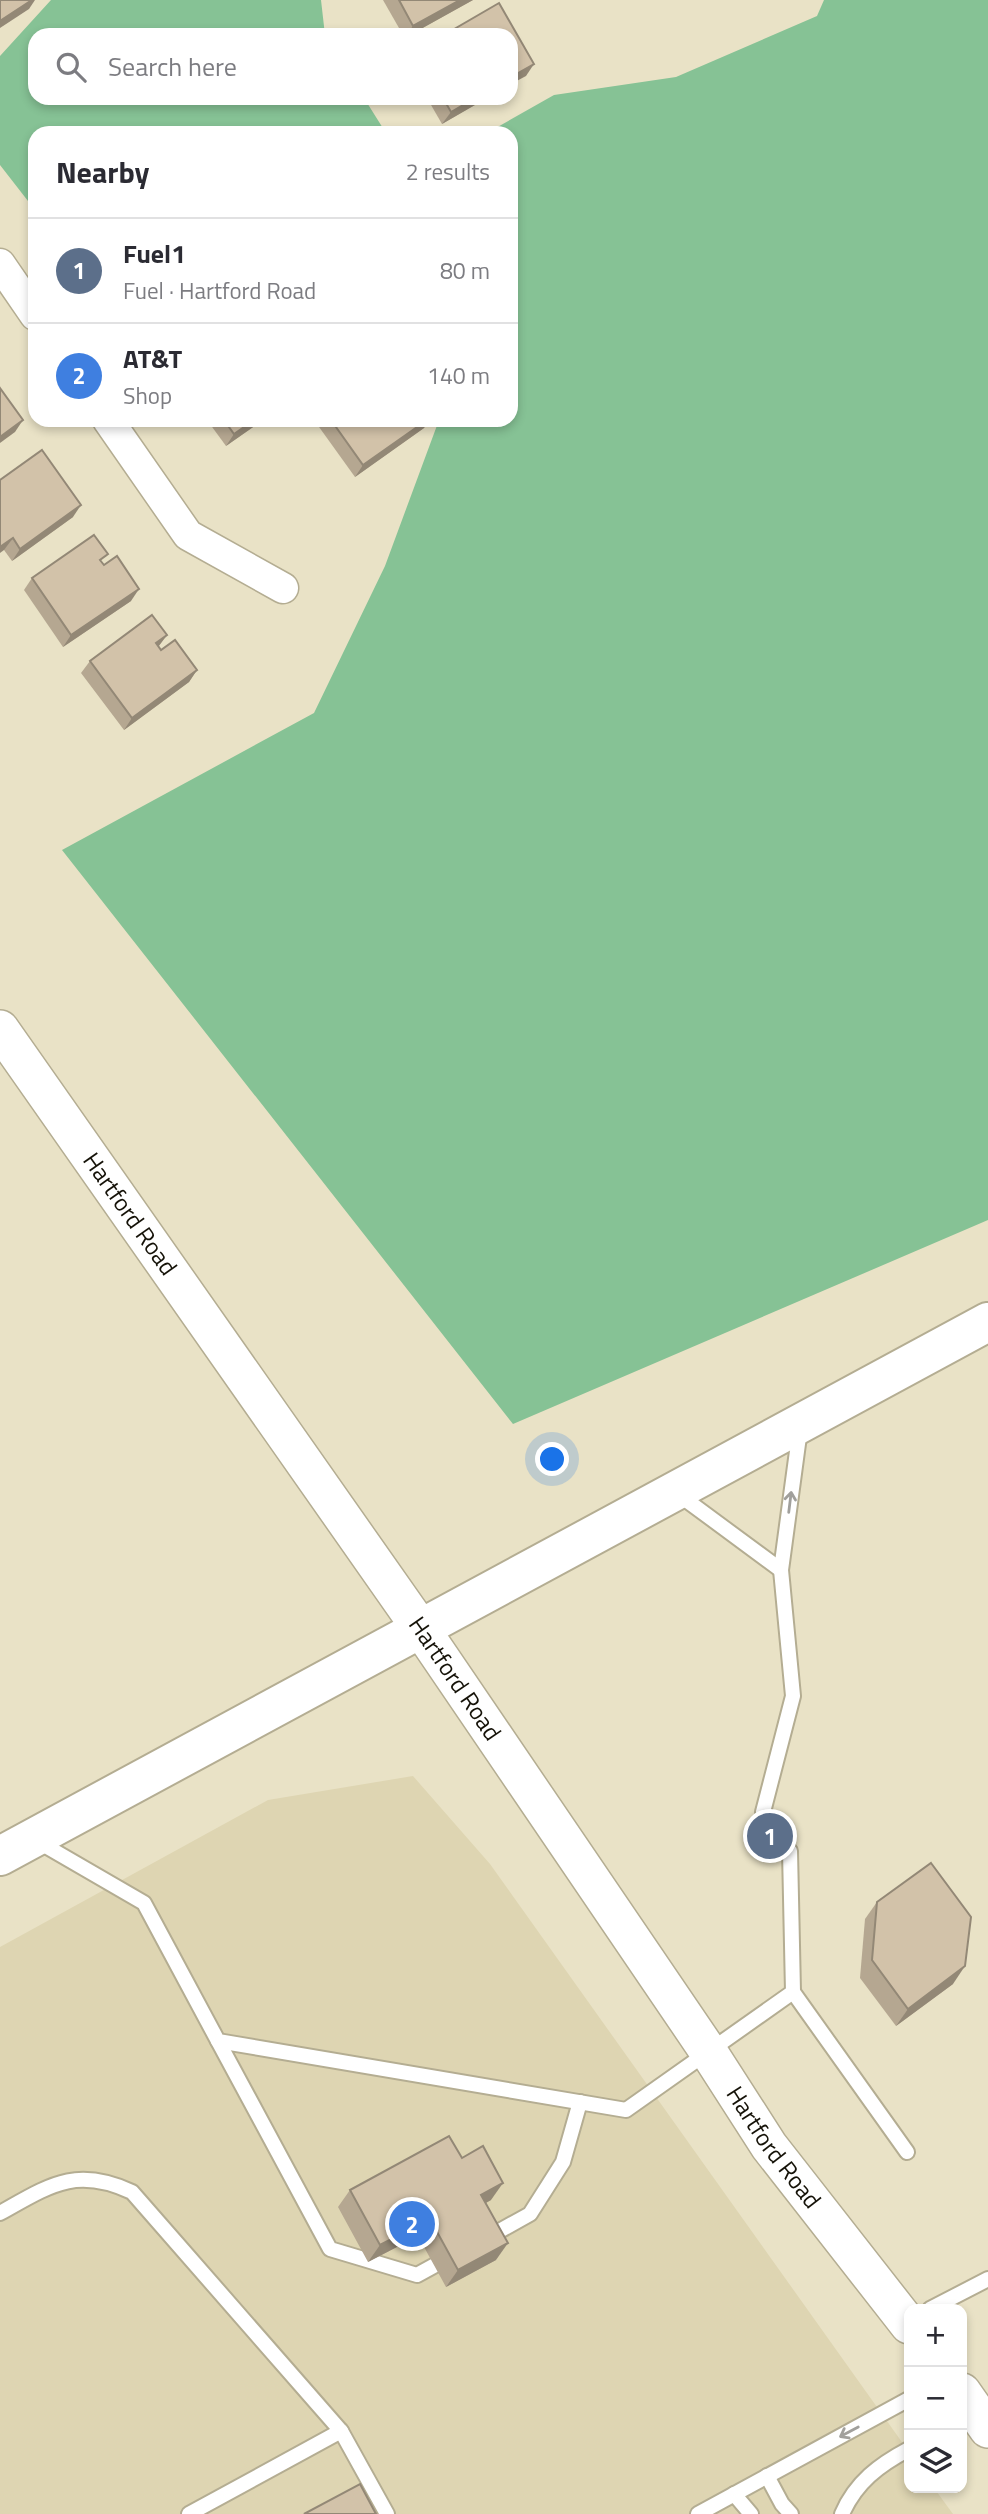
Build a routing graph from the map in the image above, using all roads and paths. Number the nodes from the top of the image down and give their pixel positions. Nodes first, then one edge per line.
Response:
1 (0, 264) edge
2 (28, 305) edge
3 (113, 427) edge
4 (283, 588) dead end
5 (0, 1029) edge
6 (988, 1322) edge
7 (800, 1424) junction
8 (676, 1492) junction
9 (781, 1570) junction
10 (421, 1629) junction
11 (763, 1812) dead end
12 (16, 1847) edge
13 (790, 1851) dead end
14 (793, 1992) junction
15 (218, 2041) junction
16 (708, 2052) junction
17 (580, 2102) junction
18 (907, 2152) dead end
19 (0, 2213) edge
20 (988, 2279) edge
21 (942, 2304) edge
22 (904, 2307) edge
23 (904, 2402) edge
24 (341, 2431) junction
25 (904, 2452) edge
26 (767, 2476) junction
27 (734, 2494) junction
28 (189, 2514) edge
29 (387, 2514) edge
30 (698, 2514) edge
31 (751, 2514) edge
32 (791, 2514) edge
33 (842, 2514) edge

1 - 2 street
3 - 4 street
5 - 10 street, Hartford Road
6 - 7 highway
7 - 8 highway
9 -> 7 lane
8 - 9 lane
8 - 10 highway
9 - 11 lane
10 - 12 highway
10 - 16 street, Hartford Road
12 - 15 lane
13 - 14 lane
14 - 16 lane
14 - 18 lane
15 - 17 lane
15 - 17 lane
16 - 17 lane
16 - 22 street, Hartford Road
19 - 24 lane
20 - 21 lane
23 -> 26 lane
24 - 28 lane
24 - 29 lane
25 - 33 lane
26 - 27 lane
26 - 32 lane
27 - 30 lane
27 - 31 lane

